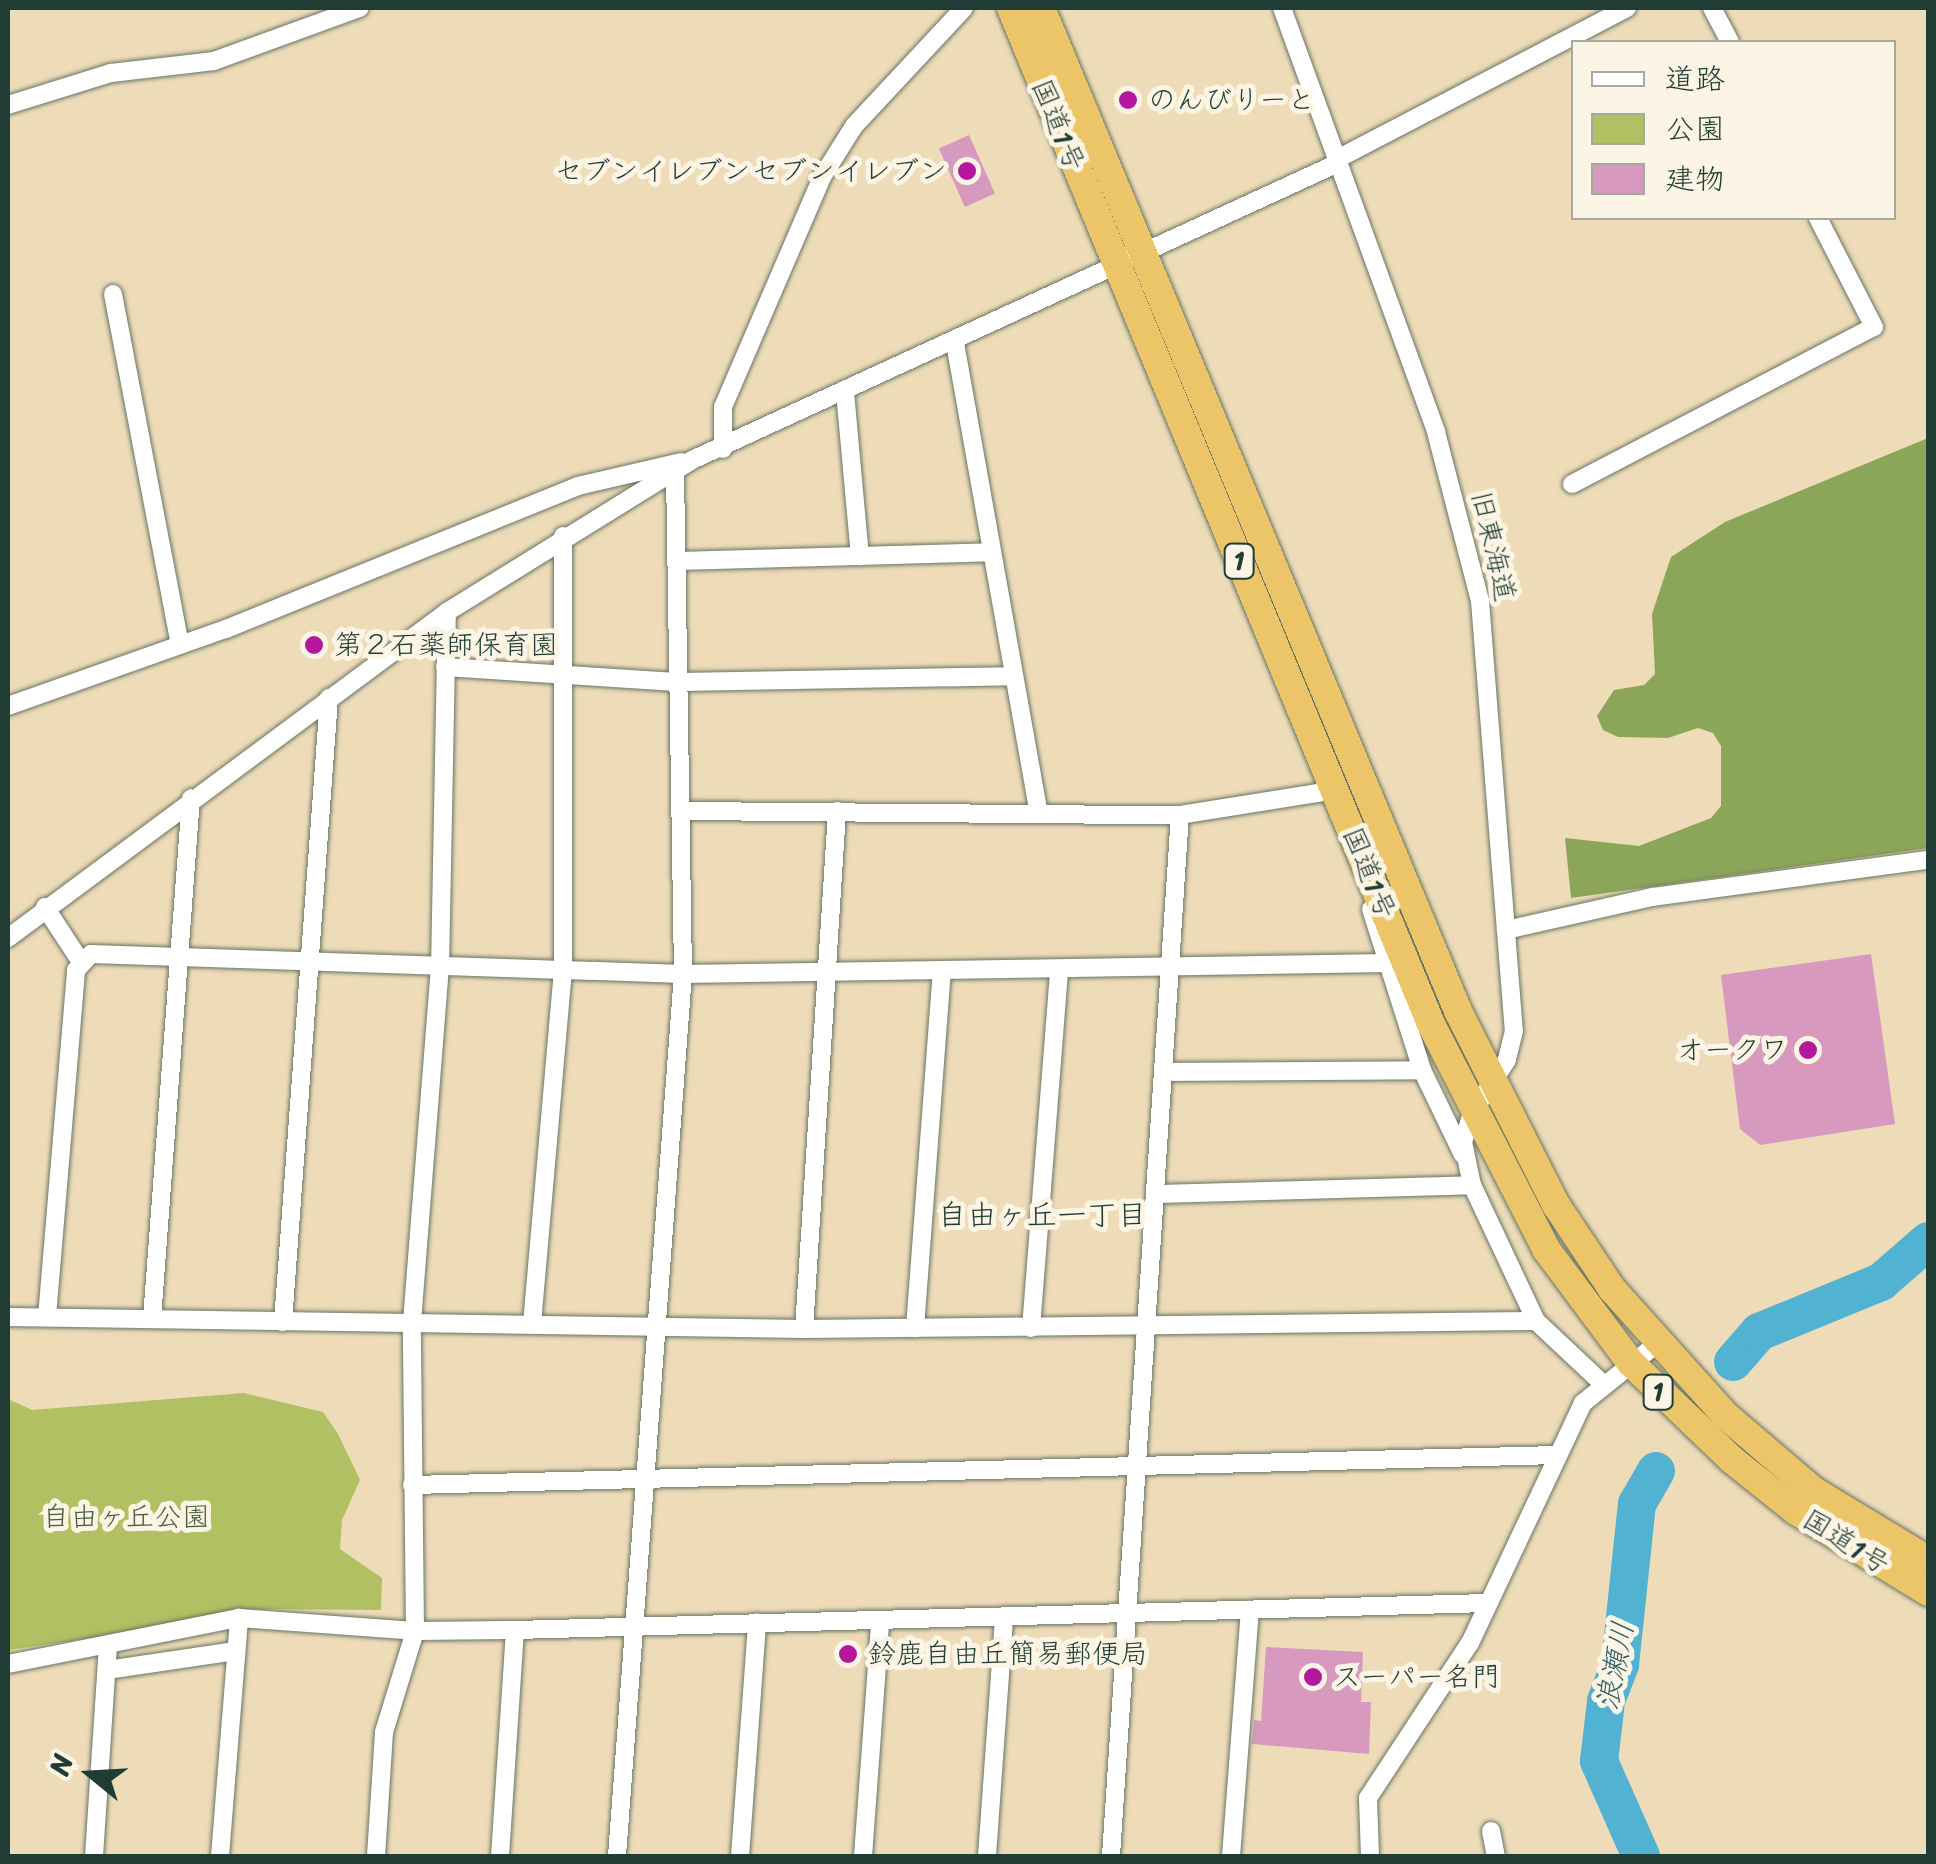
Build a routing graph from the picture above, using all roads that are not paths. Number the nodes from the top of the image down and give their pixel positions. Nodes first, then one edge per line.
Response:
1 (360, 8) edge
2 (964, 8) edge
3 (1010, 8) edge
4 (1041, 8) edge
5 (1282, 8) edge
6 (1627, 8) edge
7 (1712, 8) edge
8 (1729, 40) edge
9 (8, 105) edge
10 (1337, 161) junction
11 (1819, 220) edge
12 (1145, 249) junction
13 (1115, 266) junction
14 (113, 294) dead end
15 (954, 343) junction
16 (845, 392) junction
17 (724, 448) junction
18 (692, 460) junction
19 (674, 471) junction
20 (1572, 484) dead end
21 (563, 536) junction
22 (992, 552) junction
23 (860, 556) junction
24 (678, 561) junction
25 (446, 612) junction
26 (180, 644) junction
27 (446, 667) junction
28 (564, 675) junction
29 (1014, 676) junction
30 (680, 682) junction
31 (329, 698) junction
32 (8, 706) edge
33 (1336, 790) junction
34 (190, 798) junction
35 (682, 811) junction
36 (838, 811) junction
37 (1038, 811) junction
38 (1180, 815) junction
39 (1354, 838) junction
40 (1928, 860) edge
41 (45, 907) junction
42 (1506, 930) junction
43 (8, 938) edge
44 (178, 958) junction
45 (79, 959) junction
46 (311, 963) junction
47 (1388, 963) junction
48 (1173, 968) junction
49 (440, 969) junction
50 (1059, 969) junction
51 (942, 971) junction
52 (563, 972) junction
53 (824, 973) junction
54 (683, 974) junction
55 (1422, 1070) junction
56 (1167, 1072) junction
57 (1493, 1087) junction
58 (1472, 1113) junction
59 (1466, 1160) junction
60 (1472, 1185) junction
61 (1159, 1194) junction
62 (8, 1317) edge
63 (47, 1317) junction
64 (152, 1319) junction
65 (1536, 1321) junction
66 (283, 1322) junction
67 (412, 1322) junction
68 (532, 1324) junction
69 (656, 1326) junction
70 (1149, 1326) junction
71 (915, 1328) junction
72 (1031, 1328) junction
73 (804, 1329) junction
74 (1658, 1343) junction
75 (1631, 1363) junction
76 (1602, 1383) junction
77 (1557, 1455) junction
78 (1139, 1467) junction
79 (646, 1480) junction
80 (412, 1485) junction
81 (1928, 1560) edge
82 (1928, 1592) edge
83 (1484, 1603) junction
84 (1250, 1610) junction
85 (1129, 1613) junction
86 (239, 1618) junction
87 (1004, 1618) junction
88 (880, 1622) junction
89 (756, 1624) junction
90 (635, 1626) junction
91 (516, 1630) junction
92 (415, 1631) junction
93 (108, 1646) junction
94 (236, 1652) junction
95 (8, 1664) edge
96 (107, 1670) junction
97 (1491, 1831) dead end
98 (94, 1856) edge
99 (220, 1856) edge
100 (376, 1856) edge
101 (500, 1856) edge
102 (617, 1856) edge
103 (740, 1856) edge
104 (863, 1856) edge
105 (987, 1856) edge
106 (1110, 1856) edge
107 (1232, 1856) edge
108 (1370, 1856) edge
109 (1496, 1856) edge

1 - 9 street
2 - 17 street
3 - 13 highway, 国道1号 / 1
4 - 12 highway, 国道1号 / 1
5 - 10 street, 旧東海道
6 - 10 street
7 - 8 street
10 - 12 street
10 - 42 street, 旧東海道
11 - 20 street
12 - 13 street
12 - 57 highway, 国道1号 / 1
13 - 15 street
13 - 33 highway, 国道1号 / 1
14 - 26 street
15 - 16 street
15 - 22 street
16 - 17 street
16 - 23 street
17 - 18 street
18 - 19 street
18 - 26 street
19 - 21 street
19 - 24 street
21 - 25 street
21 - 28 street
22 - 23 street
22 - 29 street
23 - 24 street
24 - 30 street
25 - 27 street
25 - 31 street
26 - 32 street
27 - 28 street
27 - 49 street
28 - 30 street
28 - 52 street
29 - 30 street
29 - 37 street
30 - 35 street
31 - 34 street
31 - 46 street
33 - 38 street
33 - 39 highway, 国道1号 / 1
34 - 41 street
34 - 44 street
35 - 36 street
35 - 54 street
36 - 37 street
36 - 53 street
37 - 38 street
38 - 48 street
39 - 47 street
39 - 58 highway, 国道1号 / 1
40 - 42 street
41 - 43 street
41 - 45 street
42 - 57 street, 旧東海道
44 - 45 street
44 - 46 street
44 - 64 street
45 - 63 street
46 - 49 street
46 - 66 street
47 - 48 street
47 - 55 street
48 - 50 street
48 - 56 street
49 - 52 street
49 - 67 street
50 - 51 street
50 - 72 street
51 - 53 street
51 - 71 street
52 - 54 street
52 - 68 street
53 - 54 street
53 - 73 street
54 - 69 street
55 - 56 street
55 - 59 street
56 - 61 street
57 - 58 street, 旧東海道
57 - 74 highway, 国道1号 / 1
58 - 59 street
58 - 75 highway, 国道1号 / 1
59 - 60 street
60 - 61 street
60 - 65 street
61 - 70 street
62 - 63 street
63 - 64 street
64 - 66 street
65 - 70 street
65 - 76 street
66 - 67 street
67 - 68 street
67 - 80 street
68 - 69 street
69 - 73 street
69 - 79 street
70 - 72 street
70 - 78 street
71 - 72 street
71 - 73 street
74 - 75 street
74 - 81 highway, 国道1号 / 1
75 - 76 street
75 - 82 highway, 国道1号 / 1
76 - 77 street
77 - 78 street
77 - 83 street
78 - 79 street
78 - 85 street
79 - 80 street
79 - 90 street
80 - 92 street
83 - 84 street
83 - 108 street
84 - 85 street
84 - 107 street
85 - 87 street
85 - 106 street
86 - 92 street
86 - 93 street
86 - 94 street
87 - 88 street
87 - 105 street
88 - 89 street
88 - 104 street
89 - 90 street
89 - 103 street
90 - 91 street
90 - 102 street
91 - 92 street
91 - 101 street
92 - 100 street
93 - 95 street
93 - 96 street
94 - 96 street
94 - 99 street
96 - 98 street
97 - 109 street

